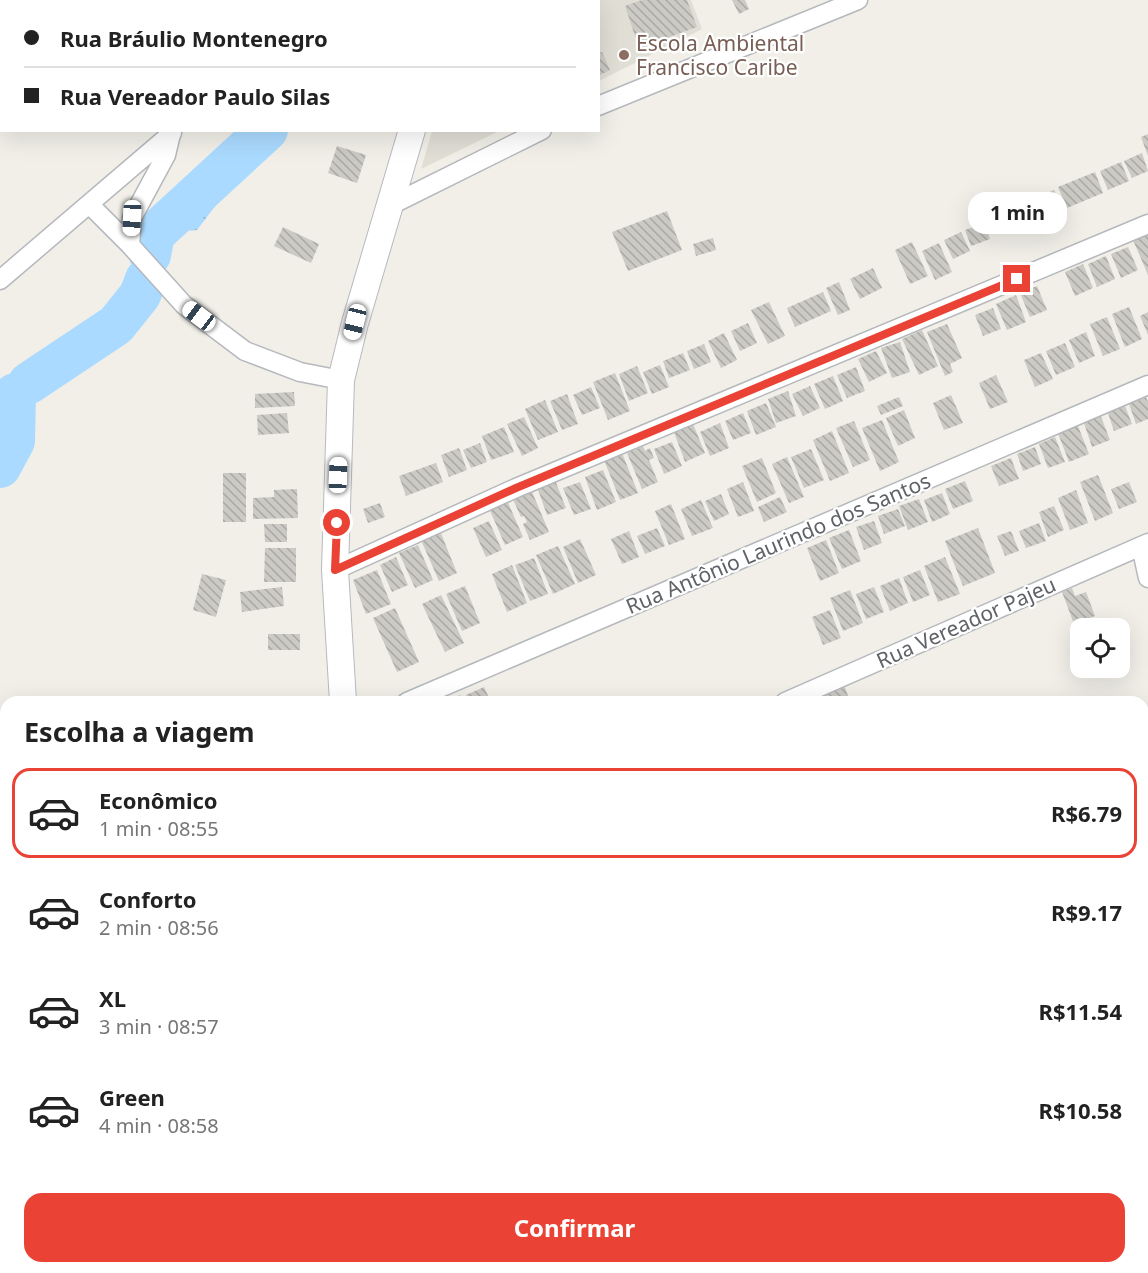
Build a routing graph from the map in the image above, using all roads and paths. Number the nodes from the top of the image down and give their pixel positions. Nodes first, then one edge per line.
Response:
1 (858, 0) edge
2 (600, 105) edge
3 (172, 132) edge
4 (411, 132) edge
5 (538, 132) edge
6 (88, 204) junction
7 (389, 206) junction
8 (1148, 225) edge
9 (130, 245) junction
10 (0, 280) edge
11 (341, 380) junction
12 (1148, 385) edge
13 (1144, 544) edge
14 (335, 570) junction
15 (1148, 578) edge
16 (343, 696) edge
17 (421, 696) edge
18 (799, 696) edge

1 - 2 street
3 - 6 street
3 - 9 street
4 - 7 street
5 - 7 street
6 - 9 street
6 - 10 street
7 - 11 street
8 - 14 street
9 - 11 street
11 - 14 street
12 - 17 street, Rua Antônio Laurindo dos Santos
13 - 15 street
13 - 18 street, Rua Vereador Pajeu
14 - 16 street

